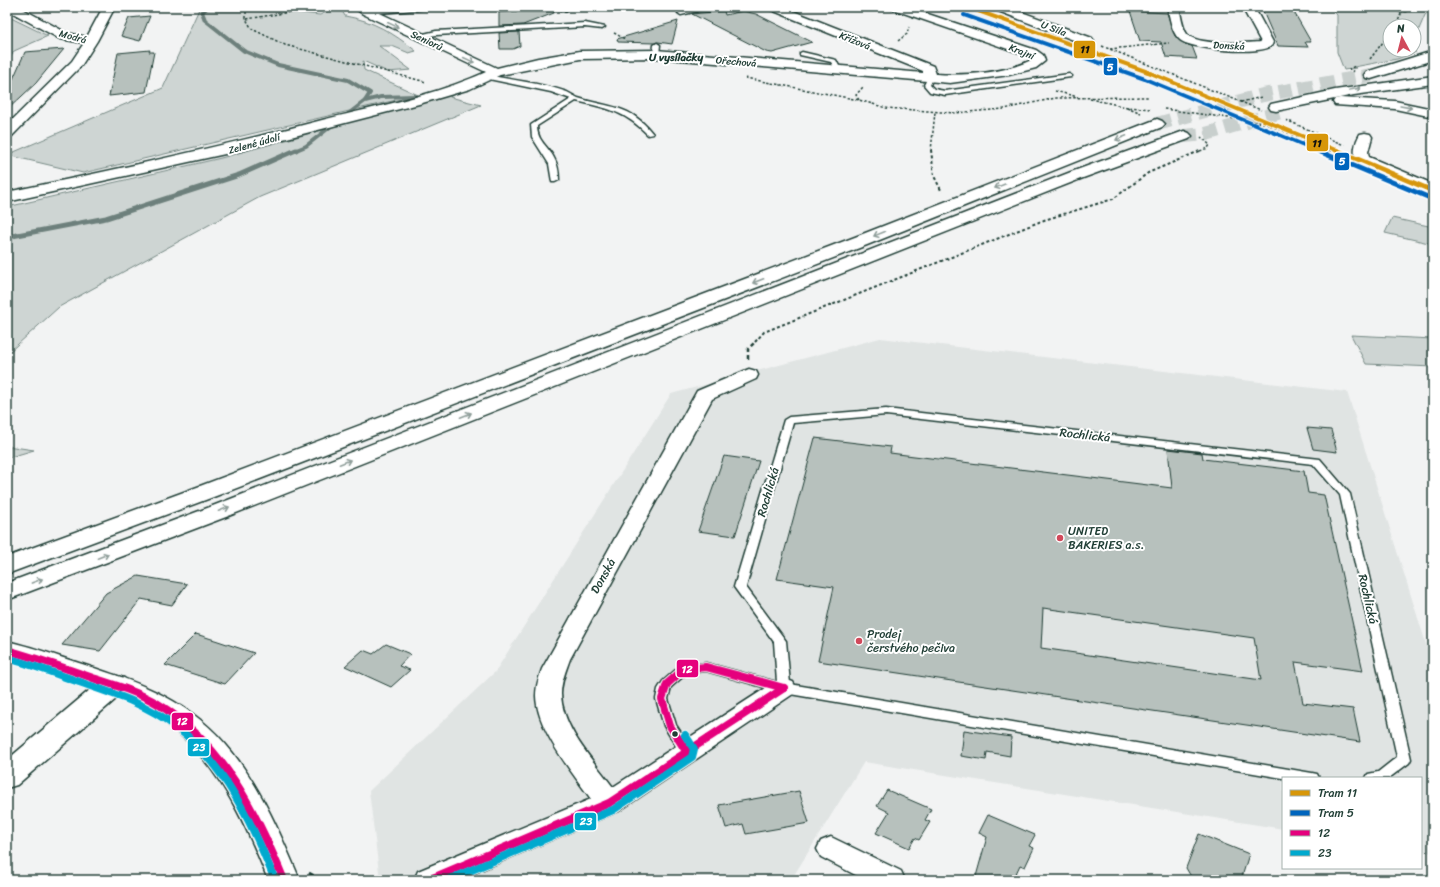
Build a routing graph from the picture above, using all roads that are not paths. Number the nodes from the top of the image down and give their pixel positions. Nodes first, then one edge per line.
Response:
1 (13, 7) edge
2 (109, 7) edge
3 (428, 7) edge
4 (554, 7) edge
5 (729, 7) edge
6 (773, 7) edge
7 (896, 7) edge
8 (997, 7) edge
9 (1173, 7) edge
10 (1248, 7) edge
11 (565, 9) dead end
12 (363, 10) edge
13 (681, 13) dead end
14 (602, 27) dead end
15 (418, 36) junction
16 (91, 41) junction
17 (1088, 41) dead end
18 (802, 54) dead end
19 (1433, 55) edge
20 (838, 70) junction
21 (1433, 70) edge
22 (491, 74) junction
23 (1069, 76) dead end
24 (930, 78) junction
25 (1433, 80) edge
26 (575, 100) junction
27 (1433, 113) edge
28 (1153, 114) tunnel mouth
29 (7, 133) edge
30 (650, 134) dead end
31 (1190, 136) tunnel mouth
32 (1365, 137) dead end
33 (555, 180) dead end
34 (1433, 189) edge
35 (7, 197) edge
36 (749, 375) road end
37 (7, 566) edge
38 (7, 592) edge
39 (7, 650) edge
40 (114, 686) junction
41 (784, 688) junction
42 (686, 751) junction
43 (7, 777) edge
44 (1306, 777) edge
45 (1377, 777) edge
46 (609, 803) junction
47 (831, 849) dead end
48 (284, 880) edge
49 (428, 880) edge
50 (892, 880) edge

1 - 16 street, Modrá
2 - 16 street
3 - 12 lane
4 - 11 lane
5 - 13 lane
6 - 24 street, Křížová
7 - 24 street, Krajní
8 - 17 street, U Sila
9 - 10 street, Donská
12 -> 15 street, Seniorů
14 - 15 lane
15 -> 22 street, Seniorů
16 - 29 street
18 - 20 lane
19 - 21 main road
20 - 22 street, Ořechová
20 - 24 street, Ořechová
22 - 26 lane
22 - 35 street, Zelené údolí
23 - 24 lane
25 - 27 main road
26 - 30 lane
26 - 33 lane
28 -> 37 main road
38 -> 31 main road
32 - 34 street
36 - 46 street, Donská
39 - 40 main road
40 - 43 main road
40 - 48 main road
41 - 42 street
41 - 42 lane
41 - 44 lane
41 - 45 lane, Rochlická
42 - 46 street
46 - 49 street
47 - 50 street

